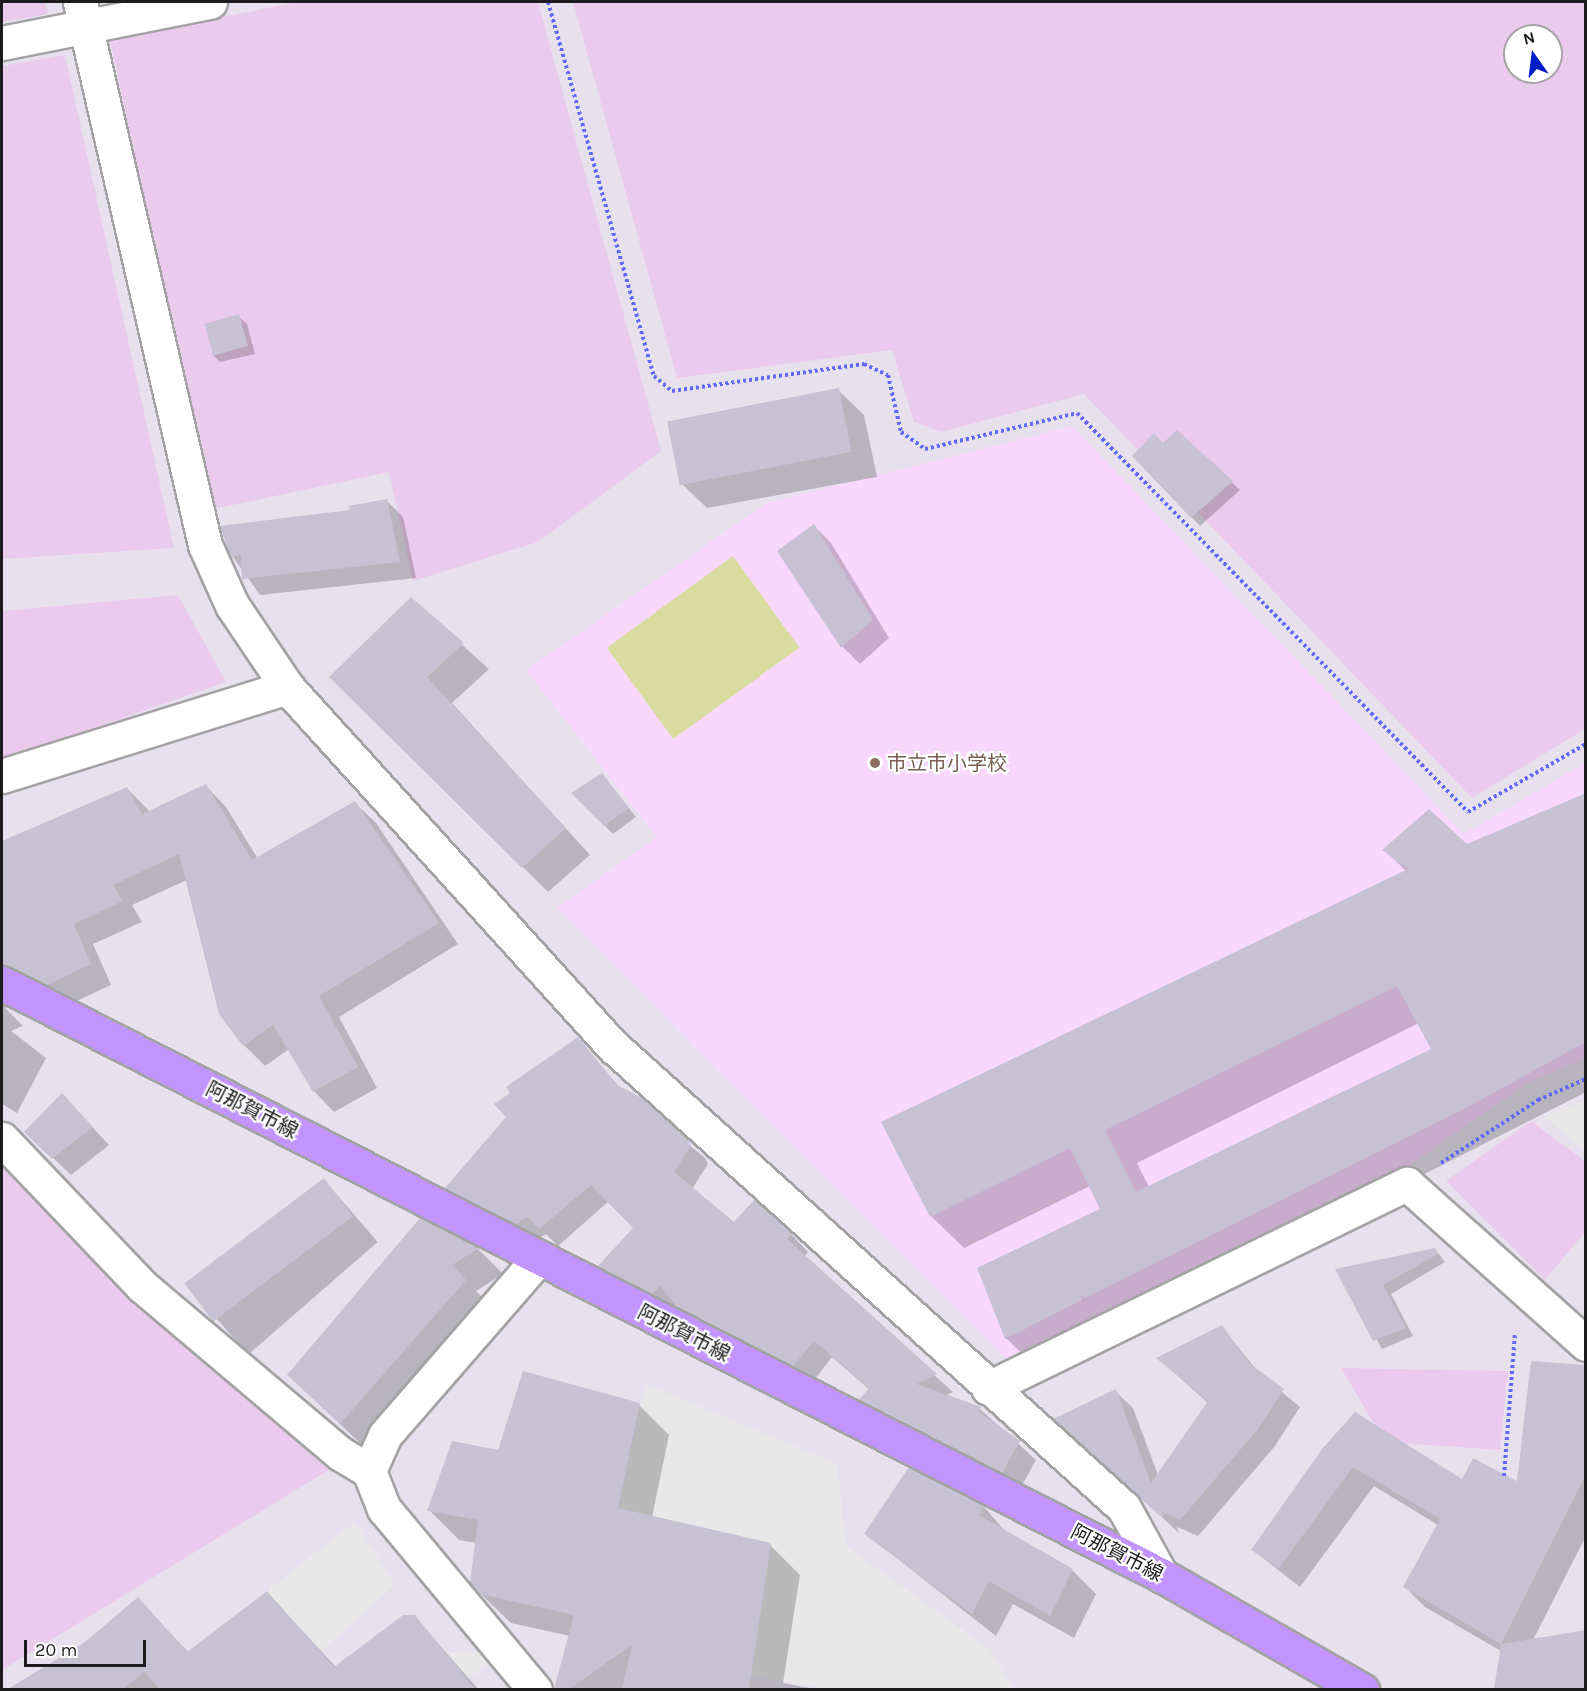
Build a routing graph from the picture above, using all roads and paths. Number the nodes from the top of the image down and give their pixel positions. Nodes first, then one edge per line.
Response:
1 (210, 2) edge
2 (548, 2) edge
3 (83, 14) edge
4 (2, 43) edge
5 (287, 687) junction
6 (1586, 744) edge
7 (2, 776) edge
8 (2, 983) edge
9 (1586, 1079) edge
10 (2, 1139) edge
11 (1407, 1184) junction
12 (539, 1258) junction
13 (1519, 1284) junction
14 (1586, 1344) edge
15 (988, 1388) junction
16 (369, 1471) junction
17 (1504, 1476) dead end
18 (1161, 1575) junction
19 (535, 1689) edge
20 (1362, 1689) edge

1 - 3 street
2 - 6 path
3 - 4 street
3 - 5 street
5 - 7 street
5 - 15 street
8 - 12 main road, 阿那賀市線
9 - 11 path
10 - 16 street
11 - 13 street
11 - 15 street
12 - 16 street
12 - 18 main road, 阿那賀市線
13 - 14 street
13 - 17 path
15 - 18 street
16 - 19 street
18 - 20 main road, 阿那賀市線

